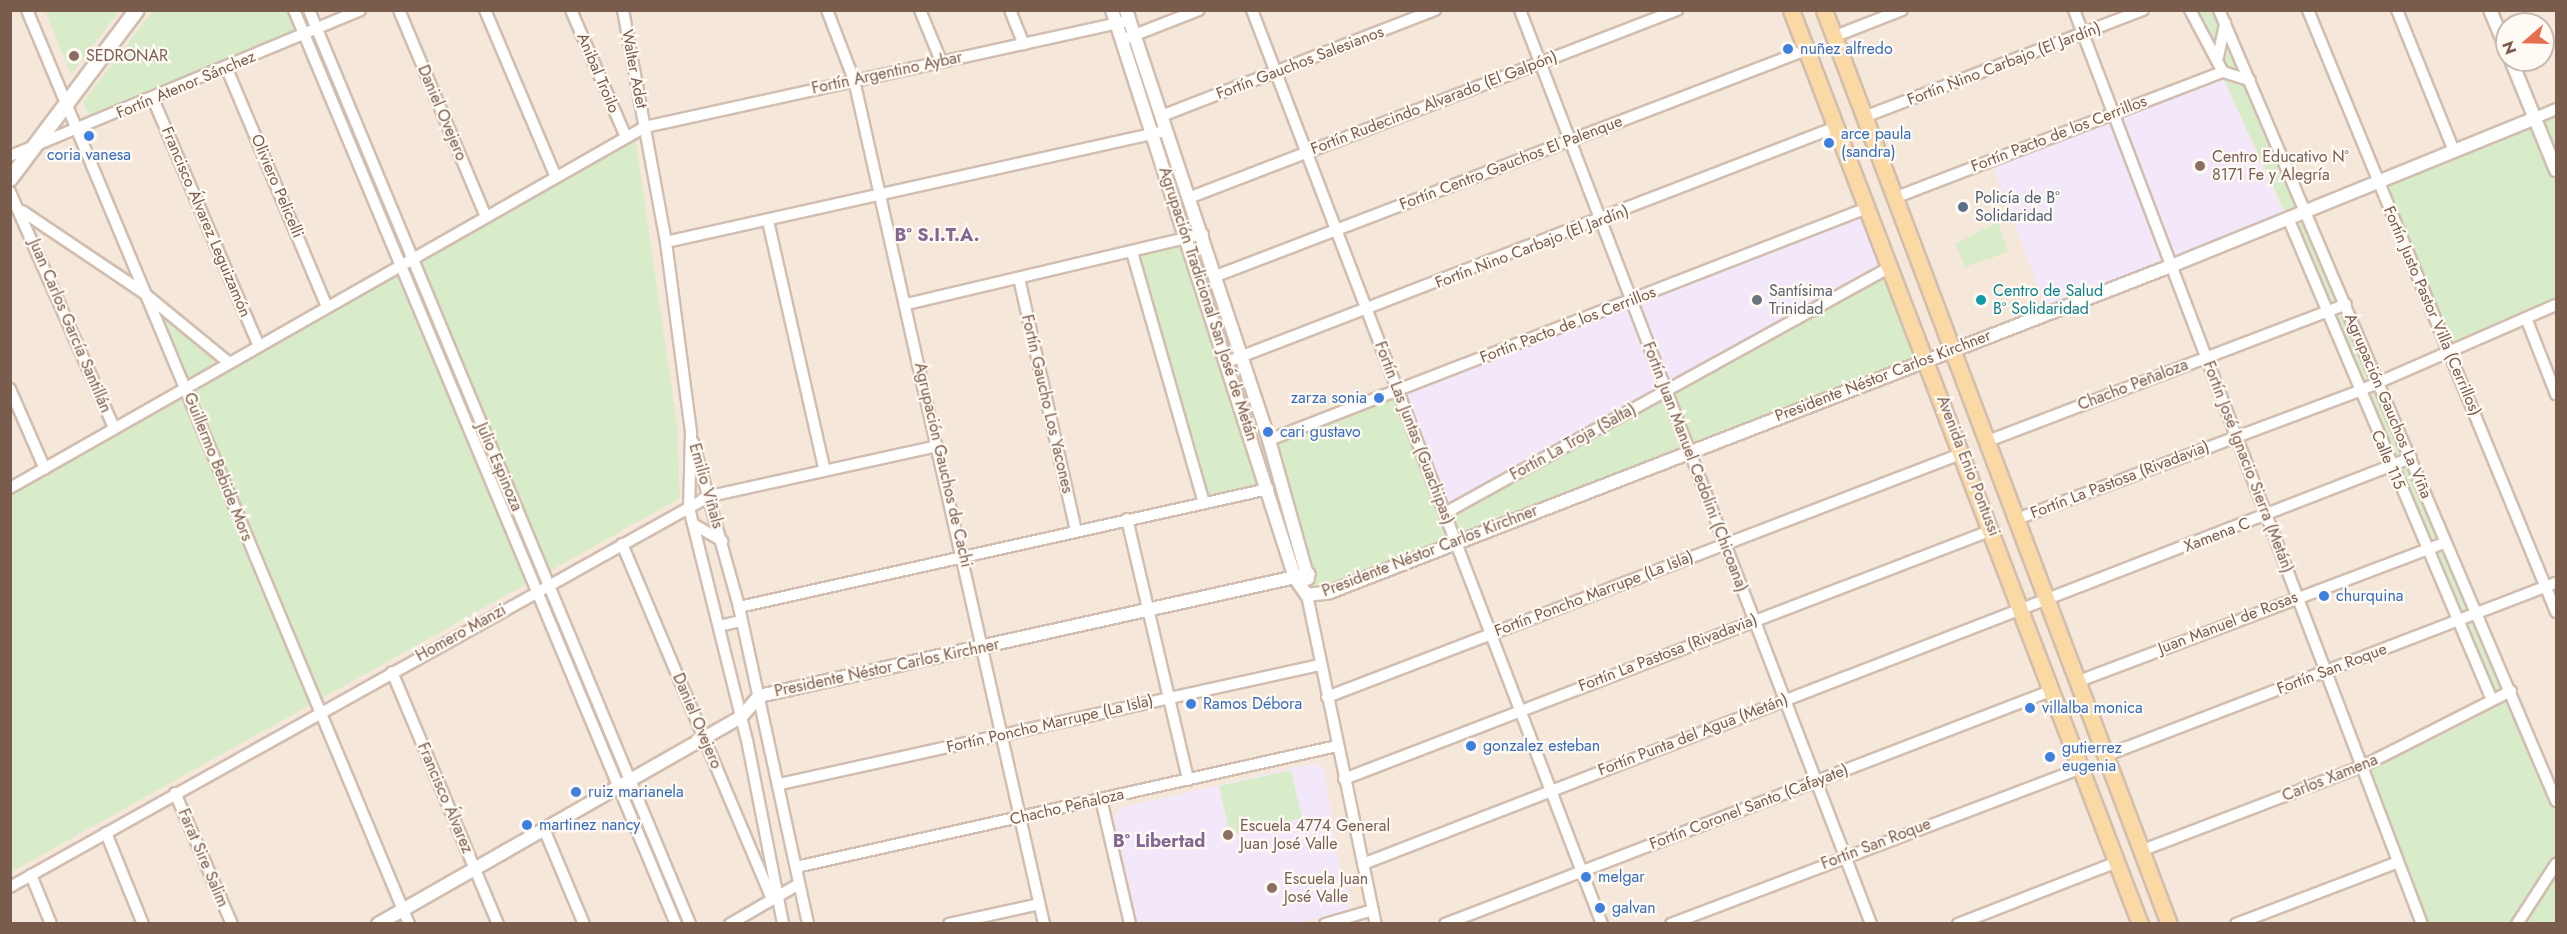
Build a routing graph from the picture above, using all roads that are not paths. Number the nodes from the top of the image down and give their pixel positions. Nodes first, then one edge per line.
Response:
1 (27, 10) edge
2 (137, 10) edge
3 (294, 10) edge
4 (309, 10) edge
5 (360, 10) edge
6 (399, 10) edge
7 (485, 10) edge
8 (571, 10) edge
9 (622, 10) edge
10 (827, 10) edge
11 (920, 10) edge
12 (1010, 10) edge
13 (1112, 10) edge
14 (1199, 10) edge
15 (1252, 10) edge
16 (1435, 10) edge
17 (1520, 10) edge
18 (1677, 10) edge
19 (1791, 10) edge
20 (1824, 10) edge
21 (1902, 10) edge
22 (2074, 10) edge
23 (2143, 10) edge
24 (2190, 10) edge
25 (2219, 10) edge
26 (2308, 10) edge
27 (2397, 10) edge
28 (1125, 18) edge
29 (2225, 23) junction
30 (317, 30) junction
31 (304, 35) junction
32 (2083, 35) junction
33 (1130, 37) junction
34 (1833, 37) junction
35 (1024, 44) junction
36 (1806, 50) junction
37 (2218, 57) junction
38 (941, 61) junction
39 (1541, 63) junction
40 (227, 69) junction
41 (1276, 72) junction
42 (2223, 72) junction
43 (2516, 72) edge
44 (2250, 80) junction
45 (854, 81) junction
46 (153, 99) junction
47 (67, 103) junction
48 (2556, 109) edge
49 (2112, 113) junction
50 (1164, 115) junction
51 (1864, 117) junction
52 (2535, 118) junction
53 (645, 127) junction
54 (1836, 128) junction
55 (78, 130) junction
56 (1169, 130) junction
57 (1154, 134) junction
58 (625, 135) junction
59 (1570, 141) junction
60 (34, 148) junction
61 (1307, 151) junction
62 (2454, 151) junction
63 (10, 156) edge
64 (2556, 170) edge
65 (555, 175) junction
66 (10, 179) edge
67 (2378, 182) junction
68 (10, 192) edge
69 (880, 194) junction
70 (1191, 197) junction
71 (1894, 198) junction
72 (1867, 208) junction
73 (21, 211) junction
74 (2306, 211) junction
75 (484, 215) junction
76 (2288, 218) junction
77 (768, 220) junction
78 (1601, 221) junction
79 (1336, 230) junction
80 (1203, 234) junction
81 (1187, 238) junction
82 (666, 242) junction
83 (1132, 252) junction
84 (410, 256) junction
85 (400, 262) junction
86 (2171, 266) junction
87 (1890, 267) junction
88 (1216, 276) junction
89 (1019, 278) junction
90 (144, 293) junction
91 (1632, 301) junction
92 (326, 304) junction
93 (907, 304) junction
94 (2346, 304) junction
95 (2556, 305) edge
96 (1366, 309) junction
97 (2326, 312) junction
98 (2526, 318) junction
99 (258, 344) junction
100 (1952, 349) junction
101 (2450, 350) junction
102 (1242, 358) junction
103 (2206, 358) junction
104 (1927, 359) junction
105 (228, 362) junction
106 (1227, 362) junction
107 (2380, 382) junction
108 (186, 387) junction
109 (10, 389) edge
110 (1396, 390) junction
111 (1666, 391) junction
112 (2359, 391) junction
113 (2556, 394) edge
114 (114, 428) junction
115 (691, 433) junction
116 (2236, 436) junction
117 (1269, 440) junction
118 (1988, 441) junction
119 (937, 446) junction
120 (1689, 452) junction
121 (1963, 453) junction
122 (2411, 458) junction
123 (45, 468) junction
124 (824, 468) junction
125 (2392, 468) junction
126 (10, 488) edge
127 (1268, 489) junction
128 (710, 496) junction
129 (1204, 502) junction
130 (689, 508) junction
131 (1445, 513) junction
132 (2266, 516) junction
133 (1128, 519) junction
134 (2017, 519) junction
135 (693, 524) junction
136 (1076, 530) junction
137 (1992, 530) junction
138 (722, 541) junction
139 (1457, 542) junction
140 (2446, 542) junction
141 (1724, 543) junction
142 (622, 544) junction
143 (2426, 548) junction
144 (963, 556) junction
145 (1309, 574) junction
146 (1295, 578) junction
147 (548, 583) junction
148 (2551, 585) edge
149 (534, 591) junction
150 (1307, 596) junction
151 (2298, 596) junction
152 (2048, 600) junction
153 (739, 607) junction
154 (2023, 610) junction
155 (1147, 611) junction
156 (2556, 612) edge
157 (2478, 614) junction
158 (1754, 620) junction
159 (741, 621) junction
160 (2457, 622) junction
161 (719, 627) junction
162 (1491, 635) junction
163 (983, 648) junction
164 (1320, 665) junction
165 (392, 672) junction
166 (2326, 672) junction
167 (2079, 681) junction
168 (2053, 690) junction
169 (2511, 691) junction
170 (759, 696) junction
171 (1327, 697) junction
172 (1168, 698) junction
173 (1785, 700) junction
174 (2492, 700) junction
175 (1520, 711) junction
176 (318, 713) junction
177 (741, 717) junction
178 (1003, 734) junction
179 (704, 739) junction
180 (1337, 746) junction
181 (2107, 755) junction
182 (2363, 766) junction
183 (2081, 768) junction
184 (630, 779) junction
185 (1344, 779) junction
186 (1188, 780) junction
187 (1814, 781) junction
188 (780, 783) junction
189 (619, 786) junction
190 (1550, 790) junction
191 (175, 793) junction
192 (1101, 799) junction
193 (2556, 801) edge
194 (1020, 818) junction
195 (544, 829) junction
196 (106, 833) junction
197 (2143, 850) junction
198 (1843, 856) junction
199 (2117, 862) junction
200 (2398, 862) junction
201 (1363, 864) junction
202 (2556, 864) edge
203 (796, 867) junction
204 (475, 868) junction
205 (1582, 872) junction
206 (31, 875) junction
207 (799, 884) junction
208 (10, 887) edge
209 (774, 898) junction
210 (1039, 904) junction
211 (404, 909) junction
212 (1373, 910) junction
213 (51, 924) edge
214 (143, 924) edge
215 (232, 924) edge
216 (378, 924) edge
217 (409, 924) edge
218 (498, 924) edge
219 (584, 924) edge
220 (676, 924) edge
221 (690, 924) edge
222 (730, 924) edge
223 (783, 924) edge
224 (808, 924) edge
225 (949, 924) edge
226 (1044, 924) edge
227 (1130, 924) edge
228 (1325, 924) edge
229 (1376, 924) edge
230 (1445, 924) edge
231 (1602, 924) edge
232 (1671, 924) edge
233 (1871, 924) edge
234 (1958, 924) edge
235 (2140, 924) edge
236 (2169, 924) edge
237 (2236, 924) edge
238 (2422, 924) edge
239 (2517, 924) edge

1 - 47 street, Guillermo Bebide Mors
2 - 47 main road
3 - 31 street, Julio Espinoza
4 - 30 street, Julio Espinoza
5 - 30 street, Fortín Atenor Sánchez
6 - 75 street, Daniel Ovejero
7 - 65 street
8 - 58 street, Anibal Troilo
9 - 53 street, Walter Adet
10 - 45 street, Agrupación Gauchos de Cachi
11 - 38 street
12 - 35 street
13 - 28 street, Agrupación Tradicional San José de Metán
14 - 33 street
15 - 41 street, Fortín Las Juntas (Guachipas)
16 - 41 street, Fortín Gauchos Salesianos
17 - 39 street, Fortín Juan Manuel Cedolini (Chicoana)
18 - 39 street, Fortín Rudecindo Alvarado (El Galpón)
19 - 36 main road, Avenida Enio Pontussi
20 - 34 main road, Avenida Enio Pontussi
21 - 34 street
22 - 32 street, Fortín José Ignacio Sierra (Metán)
23 - 32 street, Fortín Nino Carbajo (El Jardín)
24 - 37 street
25 - 29 street, Agrupación Gauchos La Viña
26 - 67 street, Fortín Justo Pastor Villa (Cerrillos)
27 - 62 street
28 - 33 street, Agrupación Tradicional San José de Metán
28 - 35 street, Fortín Argentino Aybar
29 - 37 street
29 - 44 street, Agrupación Gauchos La Viña
30 - 31 street, Fortín Atenor Sánchez
30 - 84 street, Julio Espinoza
31 - 40 street, Fortín Atenor Sánchez
31 - 85 street, Julio Espinoza
32 - 49 street, Fortín José Ignacio Sierra (Metán)
32 - 51 street, Fortín Nino Carbajo (El Jardín)
33 - 50 street, Agrupación Tradicional San José de Metán
33 - 57 street, Agrupación Tradicional San José de Metán
34 - 51 main road, Avenida Enio Pontussi
35 - 38 street, Fortín Argentino Aybar
36 - 54 main road, Avenida Enio Pontussi
36 - 59 street, Fortín Centro Gauchos El Palenque
37 - 42 street
38 - 45 street, Fortín Argentino Aybar
39 - 59 street, Fortín Juan Manuel Cedolini (Chicoana)
39 - 61 street, Fortín Rudecindo Alvarado (El Galpón)
40 - 46 street, Fortín Atenor Sánchez
40 - 92 street, Oliviero Pelicelli
41 - 50 street, Fortín Gauchos Salesianos
41 - 61 street, Fortín Las Juntas (Guachipas)
42 - 44 street
42 - 49 street, Fortín Pacto de los Cerrillos
43 - 52 street
44 - 74 street, Agrupación Gauchos La Viña
45 - 53 street, Fortín Argentino Aybar
45 - 69 street, Agrupación Gauchos de Cachi
46 - 55 street, Fortín Atenor Sánchez
46 - 99 street, Francisco Álvarez Leguizamón
47 - 55 street, Guillermo Bebide Mors
47 - 60 main road
48 - 52 street, Presidente Néstor Carlos Kirchner
49 - 71 street, Fortín Pacto de los Cerrillos
49 - 86 street, Fortín José Ignacio Sierra (Metán)
50 - 56 street, Agrupación Tradicional San José de Metán
51 - 71 main road, Avenida Enio Pontussi
52 - 62 street, Presidente Néstor Carlos Kirchner
52 - 64 street
53 - 58 street, Fortín Argentino Aybar
53 - 82 street, Walter Adet
54 - 72 main road, Avenida Enio Pontussi
54 - 78 street, Fortín Nino Carbajo (El Jardín)
55 - 60 street, Fortín Atenor Sánchez
55 - 90 street, Guillermo Bebide Mors
56 - 57 street
56 - 70 street, Agrupación Tradicional San José de Metán
57 - 69 street
57 - 81 street, Agrupación Tradicional San José de Metán
58 - 65 street, Fortín Argentino Aybar
59 - 78 street, Fortín Juan Manuel Cedolini (Chicoana)
59 - 79 street, Fortín Centro Gauchos El Palenque
60 - 63 street, Fortín Atenor Sánchez
60 - 66 main road
61 - 70 street, Fortín Rudecindo Alvarado (El Galpón)
61 - 79 street, Fortín Las Juntas (Guachipas)
62 - 67 street, Presidente Néstor Carlos Kirchner
65 - 75 street, Fortín Argentino Aybar
67 - 74 street, Presidente Néstor Carlos Kirchner
67 - 101 street, Fortín Justo Pastor Villa (Cerrillos)
68 - 73 street, Juan Carlos García Santillán
69 - 77 street
69 - 93 street, Agrupación Gauchos de Cachi
70 - 80 street, Agrupación Tradicional San José de Metán
71 - 100 main road, Avenida Enio Pontussi
72 - 87 main road, Avenida Enio Pontussi
72 - 91 street, Fortín Pacto de los Cerrillos
73 - 90 street
73 - 114 street, Juan Carlos García Santillán
74 - 76 street, Presidente Néstor Carlos Kirchner
74 - 94 street, Agrupación Gauchos La Viña
75 - 84 street, Fortín Argentino Aybar
76 - 86 street, Presidente Néstor Carlos Kirchner
76 - 97 street, Calle 115
77 - 82 street
77 - 124 street
78 - 91 street, Fortín Juan Manuel Cedolini (Chicoana)
78 - 96 street, Fortín Nino Carbajo (El Jardín)
79 - 88 street, Fortín Centro Gauchos El Palenque
79 - 96 street, Fortín Las Juntas (Guachipas)
80 - 81 street
80 - 88 street, Agrupación Tradicional San José de Metán
81 - 83 street
81 - 106 street, Agrupación Tradicional San José de Metán
82 - 115 street, Walter Adet
83 - 89 street
83 - 129 street
84 - 85 street, Fortín Argentino Aybar
84 - 147 street, Julio Espinoza
85 - 92 street, Fortín Argentino Aybar
85 - 149 street, Julio Espinoza
86 - 100 street, Presidente Néstor Carlos Kirchner
86 - 103 street, Fortín José Ignacio Sierra (Metán)
87 - 104 main road, Avenida Enio Pontussi
87 - 111 street, Fortín La Troja (Salta)
88 - 102 street, Agrupación Tradicional San José de Metán
89 - 93 street
89 - 136 street, Fortín Gaucho Los Yacones
90 - 105 street
90 - 108 street, Guillermo Bebide Mors
91 - 110 street, Fortín Pacto de los Cerrillos
91 - 111 street, Fortín Juan Manuel Cedolini (Chicoana)
92 - 99 street, Fortín Argentino Aybar
93 - 119 street, Agrupación Gauchos de Cachi
94 - 97 street, Chacho Peñaloza
94 - 107 street, Agrupación Gauchos La Viña
95 - 98 street, Fortín La Pastosa (Rivadavia)
96 - 102 street, Fortín Nino Carbajo (El Jardín)
96 - 110 street, Fortín Las Juntas (Guachipas)
97 - 103 street, Chacho Peñaloza
97 - 112 street, Calle 115
98 - 101 street, Fortín La Pastosa (Rivadavia)
98 - 113 street
99 - 105 street, Fortín Argentino Aybar
100 - 104 street, Presidente Néstor Carlos Kirchner
100 - 118 main road, Avenida Enio Pontussi
101 - 107 street, Fortín La Pastosa (Rivadavia)
101 - 148 street, Fortín Justo Pastor Villa (Cerrillos)
102 - 106 street, Fortín Nino Carbajo (El Jardín)
102 - 117 street, Agrupación Tradicional San José de Metán
103 - 116 street, Fortín José Ignacio Sierra (Metán)
103 - 118 street, Chacho Peñaloza
104 - 120 street, Presidente Néstor Carlos Kirchner
104 - 121 main road, Avenida Enio Pontussi
105 - 108 street, Fortín Argentino Aybar
106 - 127 street, Agrupación Tradicional San José de Metán
107 - 112 street, Fortín La Pastosa (Rivadavia)
107 - 122 street, Agrupación Gauchos La Viña
108 - 114 street, Fortín Argentino Aybar
108 - 176 street, Guillermo Bebide Mors
109 - 123 street
110 - 117 street, Fortín Pacto de los Cerrillos
110 - 131 street, Fortín Las Juntas (Guachipas)
111 - 120 street, Fortín Juan Manuel Cedolini (Chicoana)
111 - 131 street, Fortín La Troja (Salta)
112 - 116 street, Fortín La Pastosa (Rivadavia)
112 - 125 street, Calle 115
114 - 123 street, Fortín Argentino Aybar
115 - 128 street, Emilio Viñals
115 - 130 street, Emilio Viñals
116 - 132 street, Fortín José Ignacio Sierra (Metán)
116 - 134 street, Fortín La Pastosa (Rivadavia)
117 - 145 street, Agrupación Tradicional San José de Metán
118 - 134 main road, Avenida Enio Pontussi
119 - 124 street, Homero Manzi
119 - 144 street, Agrupación Gauchos de Cachi
120 - 139 street, Presidente Néstor Carlos Kirchner
120 - 141 street, Fortín Juan Manuel Cedolini (Chicoana)
121 - 137 main road, Avenida Enio Pontussi
121 - 141 street, Fortín Poncho Marrupe (La Isla)
122 - 125 street, Xamena C
122 - 140 street, Agrupación Gauchos La Viña
123 - 126 street, Fortín Argentino Aybar
124 - 128 street, Homero Manzi
125 - 132 street, Xamena C
125 - 143 street, Calle 115
127 - 129 street
127 - 146 street, Agrupación Tradicional San José de Metán
128 - 130 street, Homero Manzi
128 - 138 street, Emilio Viñals
129 - 133 street
130 - 135 street, Emilio Viñals
130 - 142 street, Homero Manzi
131 - 139 street, Fortín Las Juntas (Guachipas)
132 - 151 street, Fortín José Ignacio Sierra (Metán)
132 - 152 street, Xamena C
133 - 136 street
133 - 155 street
134 - 152 main road, Avenida Enio Pontussi
135 - 138 street
135 - 161 street, Emilio Viñals
136 - 144 street
137 - 154 main road, Avenida Enio Pontussi
137 - 158 street, Fortín La Pastosa (Rivadavia)
138 - 153 street, Emilio Viñals
139 - 150 street, Presidente Néstor Carlos Kirchner
139 - 162 street, Fortín Las Juntas (Guachipas)
140 - 143 street, Juan Manuel de Rosas
140 - 157 street, Agrupación Gauchos La Viña
141 - 158 street, Fortín Juan Manuel Cedolini (Chicoana)
141 - 162 street, Fortín Poncho Marrupe (La Isla)
142 - 147 street, Homero Manzi
142 - 179 street, Daniel Ovejero
143 - 151 street, Juan Manuel de Rosas
143 - 160 street, Calle 115
144 - 153 street
144 - 163 street, Agrupación Gauchos de Cachi
145 - 146 street, Presidente Néstor Carlos Kirchner
145 - 150 street, Agrupación Tradicional San José de Metán
146 - 150 street, Agrupación Tradicional San José de Metán
146 - 155 street, Presidente Néstor Carlos Kirchner
147 - 149 street, Homero Manzi
147 - 184 street, Julio Espinoza
148 - 156 street, Fortín Justo Pastor Villa (Cerrillos)
148 - 157 street, Fortín San Roque
149 - 165 street, Homero Manzi
149 - 189 street, Julio Espinoza
150 - 164 street, Agrupación Tradicional San José de Metán
151 - 166 street, Fortín José Ignacio Sierra (Metán)
151 - 167 street, Juan Manuel de Rosas
152 - 154 street, Xamena C
152 - 167 main road, Avenida Enio Pontussi
153 - 159 street, Emilio Viñals
154 - 168 main road, Avenida Enio Pontussi
154 - 173 street, Fortín Punta del Agua (Metán)
155 - 163 street, Presidente Néstor Carlos Kirchner
155 - 172 street
157 - 160 street, Fortín San Roque
157 - 169 street, Agrupación Gauchos La Viña
158 - 173 street, Fortín Juan Manuel Cedolini (Chicoana)
158 - 175 street, Fortín La Pastosa (Rivadavia)
159 - 161 street
159 - 170 street, Emilio Viñals
160 - 166 street, Fortín San Roque
160 - 174 street, Calle 115
161 - 177 street, Emilio Viñals
162 - 171 street, Fortín Poncho Marrupe (La Isla)
162 - 175 street, Fortín Las Juntas (Guachipas)
163 - 170 street, Presidente Néstor Carlos Kirchner
163 - 178 street, Agrupación Gauchos de Cachi
164 - 171 street, Agrupación Tradicional San José de Metán
164 - 172 street, Fortín Poncho Marrupe (La Isla)
165 - 176 street, Homero Manzi
165 - 204 street, Francisco Álvarez
166 - 181 street, Fortín San Roque
166 - 182 street, Fortín José Ignacio Sierra (Metán)
167 - 181 main road, Avenida Enio Pontussi
168 - 183 main road, Avenida Enio Pontussi
168 - 187 street, Fortín Coronel Santo (Cafayate)
169 - 174 street, Carlos Xamena
169 - 193 street, Agrupación Gauchos La Viña
170 - 177 street, Presidente Néstor Carlos Kirchner
170 - 188 street, Emilio Viñals
171 - 180 street, Agrupación Tradicional San José de Metán
172 - 178 street, Fortín Poncho Marrupe (La Isla)
172 - 186 street
173 - 187 street, Fortín Juan Manuel Cedolini (Chicoana)
173 - 190 street, Fortín Punta del Agua (Metán)
174 - 182 street, Carlos Xamena
175 - 185 street, Fortín La Pastosa (Rivadavia)
175 - 190 street, Fortín Las Juntas (Guachipas)
176 - 191 street, Homero Manzi
176 - 211 street, Guillermo Bebide Mors
177 - 179 street, Presidente Néstor Carlos Kirchner
177 - 209 street, Emilio Viñals
178 - 188 street, Fortín Poncho Marrupe (La Isla)
178 - 194 street, Agrupación Gauchos de Cachi
179 - 184 street, Presidente Néstor Carlos Kirchner
179 - 209 street, Daniel Ovejero
180 - 185 street, Agrupación Tradicional San José de Metán
180 - 186 street, Chacho Peñaloza
181 - 197 main road, Avenida Enio Pontussi
182 - 197 street, Carlos Xamena
182 - 200 street, Fortín José Ignacio Sierra (Metán)
183 - 198 street, Fortín San Roque
183 - 199 main road, Avenida Enio Pontussi
184 - 189 street, Presidente Néstor Carlos Kirchner
184 - 221 street, Julio Espinoza
185 - 201 street, Agrupación Tradicional San José de Metán
186 - 192 street, Chacho Peñaloza
187 - 198 street, Fortín Juan Manuel Cedolini (Chicoana)
187 - 205 street, Fortín Coronel Santo (Cafayate)
188 - 203 street, Emilio Viñals
189 - 195 street, Presidente Néstor Carlos Kirchner
189 - 220 street, Julio Espinoza
190 - 201 street, Fortín Punta del Agua (Metán)
190 - 205 street, Fortín Las Juntas (Guachipas)
191 - 196 street, Homero Manzi
191 - 215 street, Farat Sire Salim
192 - 194 street, Chacho Peñaloza
192 - 227 street
194 - 203 street, Chacho Peñaloza
194 - 210 street, Agrupación Gauchos de Cachi
195 - 204 street, Presidente Néstor Carlos Kirchner
195 - 219 street
196 - 206 street, Homero Manzi
196 - 214 street
197 - 236 main road, Avenida Enio Pontussi
198 - 232 street, Fortín San Roque
198 - 233 street, Fortín Juan Manuel Cedolini (Chicoana)
199 - 234 street
199 - 235 main road, Avenida Enio Pontussi
200 - 237 street
200 - 238 street, Fortín José Ignacio Sierra (Metán)
201 - 212 street, Agrupación Tradicional San José de Metán
202 - 239 street
203 - 207 street, Emilio Viñals
204 - 211 street, Presidente Néstor Carlos Kirchner
204 - 218 street, Francisco Álvarez
205 - 230 street, Fortín Coronel Santo (Cafayate)
205 - 231 street, Fortín Las Juntas (Guachipas)
206 - 208 street, Homero Manzi
206 - 213 street
207 - 209 street
207 - 224 street, Emilio Viñals
209 - 222 street
209 - 223 street, Emilio Viñals
210 - 225 street
210 - 226 street, Agrupación Gauchos de Cachi
211 - 216 street, Presidente Néstor Carlos Kirchner
211 - 217 street, Guillermo Bebide Mors
212 - 228 street
212 - 229 street, Agrupación Tradicional San José de Metán

